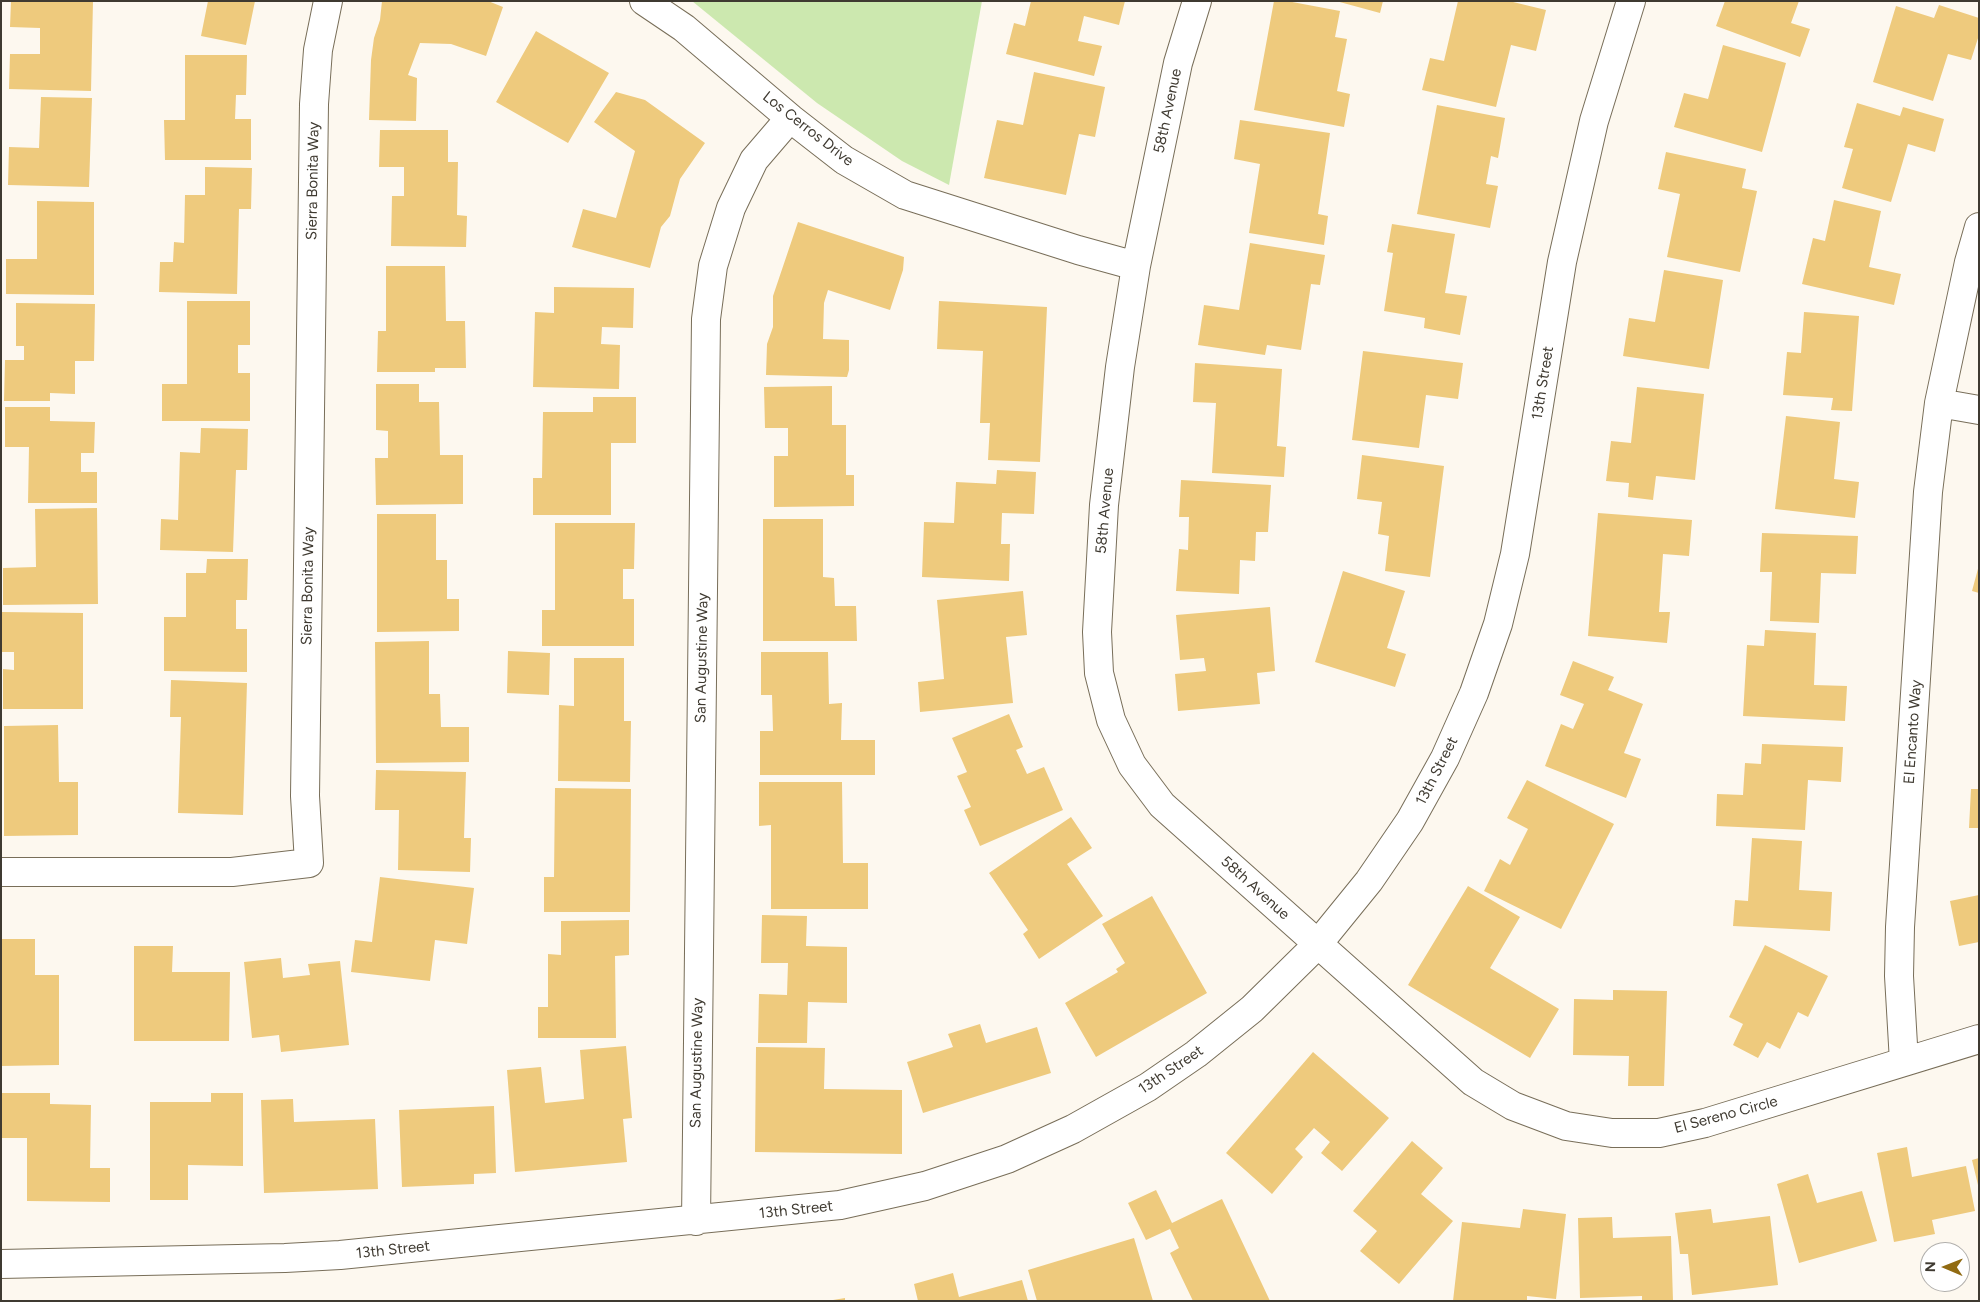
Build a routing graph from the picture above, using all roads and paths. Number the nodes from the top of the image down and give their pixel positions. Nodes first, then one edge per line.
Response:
1 (328, 1) edge
2 (644, 1) edge
3 (1198, 1) edge
4 (1631, 1) edge
5 (790, 118) junction
6 (1979, 227) edge
7 (1136, 266) junction
8 (1939, 403) junction
9 (1979, 410) edge
10 (1, 872) edge
11 (1317, 945) junction
12 (1979, 1039) edge
13 (1904, 1062) junction
14 (696, 1221) junction
15 (1, 1264) edge

1 - 10 street, Sierra Bonita Way
2 - 5 street, Los Cerros Drive
3 - 7 street, 58th Avenue
4 - 11 street, 13th Street
5 - 7 street, Los Cerros Drive
5 - 14 street, San Augustine Way
6 - 8 street, El Encanto Way
7 - 11 street, 58th Avenue
8 - 9 street
8 - 13 street, El Encanto Way
11 - 13 street, El Sereno Circle
11 - 14 street, 13th Street
12 - 13 street, El Sereno Circle
14 - 15 street, 13th Street

